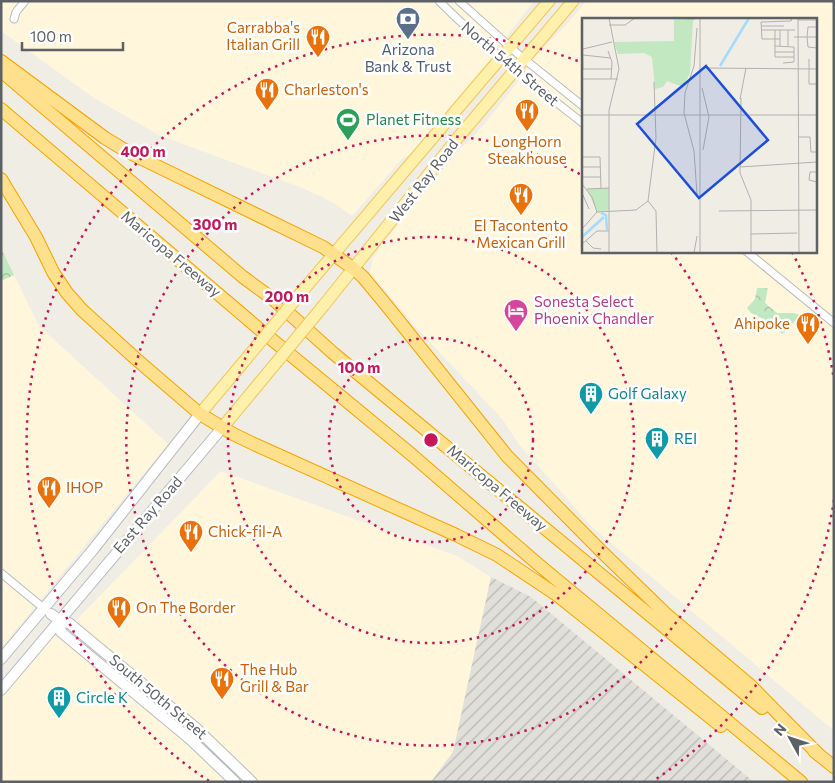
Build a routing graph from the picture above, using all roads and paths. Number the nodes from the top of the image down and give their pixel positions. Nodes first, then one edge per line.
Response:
1 (25, 1) edge
2 (439, 1) edge
3 (459, 1) edge
4 (549, 1) edge
5 (573, 1) edge
6 (14, 19) dead end
7 (510, 47) junction
8 (502, 58) junction
9 (524, 59) junction
10 (1, 60) edge
11 (515, 70) junction
12 (1, 71) edge
13 (582, 105) edge
14 (1, 109) edge
15 (582, 122) edge
16 (1, 180) edge
17 (747, 252) edge
18 (333, 254) junction
19 (354, 269) junction
20 (276, 323) joint
21 (834, 323) edge
22 (295, 340) joint
23 (200, 414) junction
24 (222, 428) junction
25 (1, 573) edge
26 (51, 614) junction
27 (1, 659) edge
28 (1, 690) edge
29 (820, 756) junction
30 (834, 767) edge
31 (800, 781) edge
32 (235, 782) edge
33 (252, 782) edge

1 - 6 street
2 - 8 street, North 54th Street
3 - 7 street, North 54th Street
4 - 7 main road, West Ray Road
5 - 9 main road, West Ray Road
7 - 8 main road, West Ray Road
7 - 9 street, North 54th Street
8 - 11 street, North 54th Street
8 - 18 main road, West Ray Road
9 - 11 main road, West Ray Road
9 - 13 street, North 54th Street
10 - 18 highway
11 - 15 street, North 54th Street
11 - 19 main road, West Ray Road
12 - 29 highway, Maricopa Freeway
14 - 31 highway, Maricopa Freeway
16 - 23 highway
17 - 21 street
18 - 19 highway
18 - 20 main road, West Ray Road, bridge
19 - 22 main road, West Ray Road, bridge
19 - 29 highway
20 - 23 main road, East Ray Road, bridge
22 - 24 main road, East Ray Road, bridge
23 - 24 highway
23 - 26 main road, East Ray Road
24 - 26 main road, East Ray Road
24 - 31 highway
25 - 26 street, South 50th Street
26 - 27 main road, East Ray Road
26 - 28 main road, East Ray Road
26 - 32 main road, South 50th Street
26 - 33 main road, South 50th Street
29 - 30 highway, Maricopa Freeway

